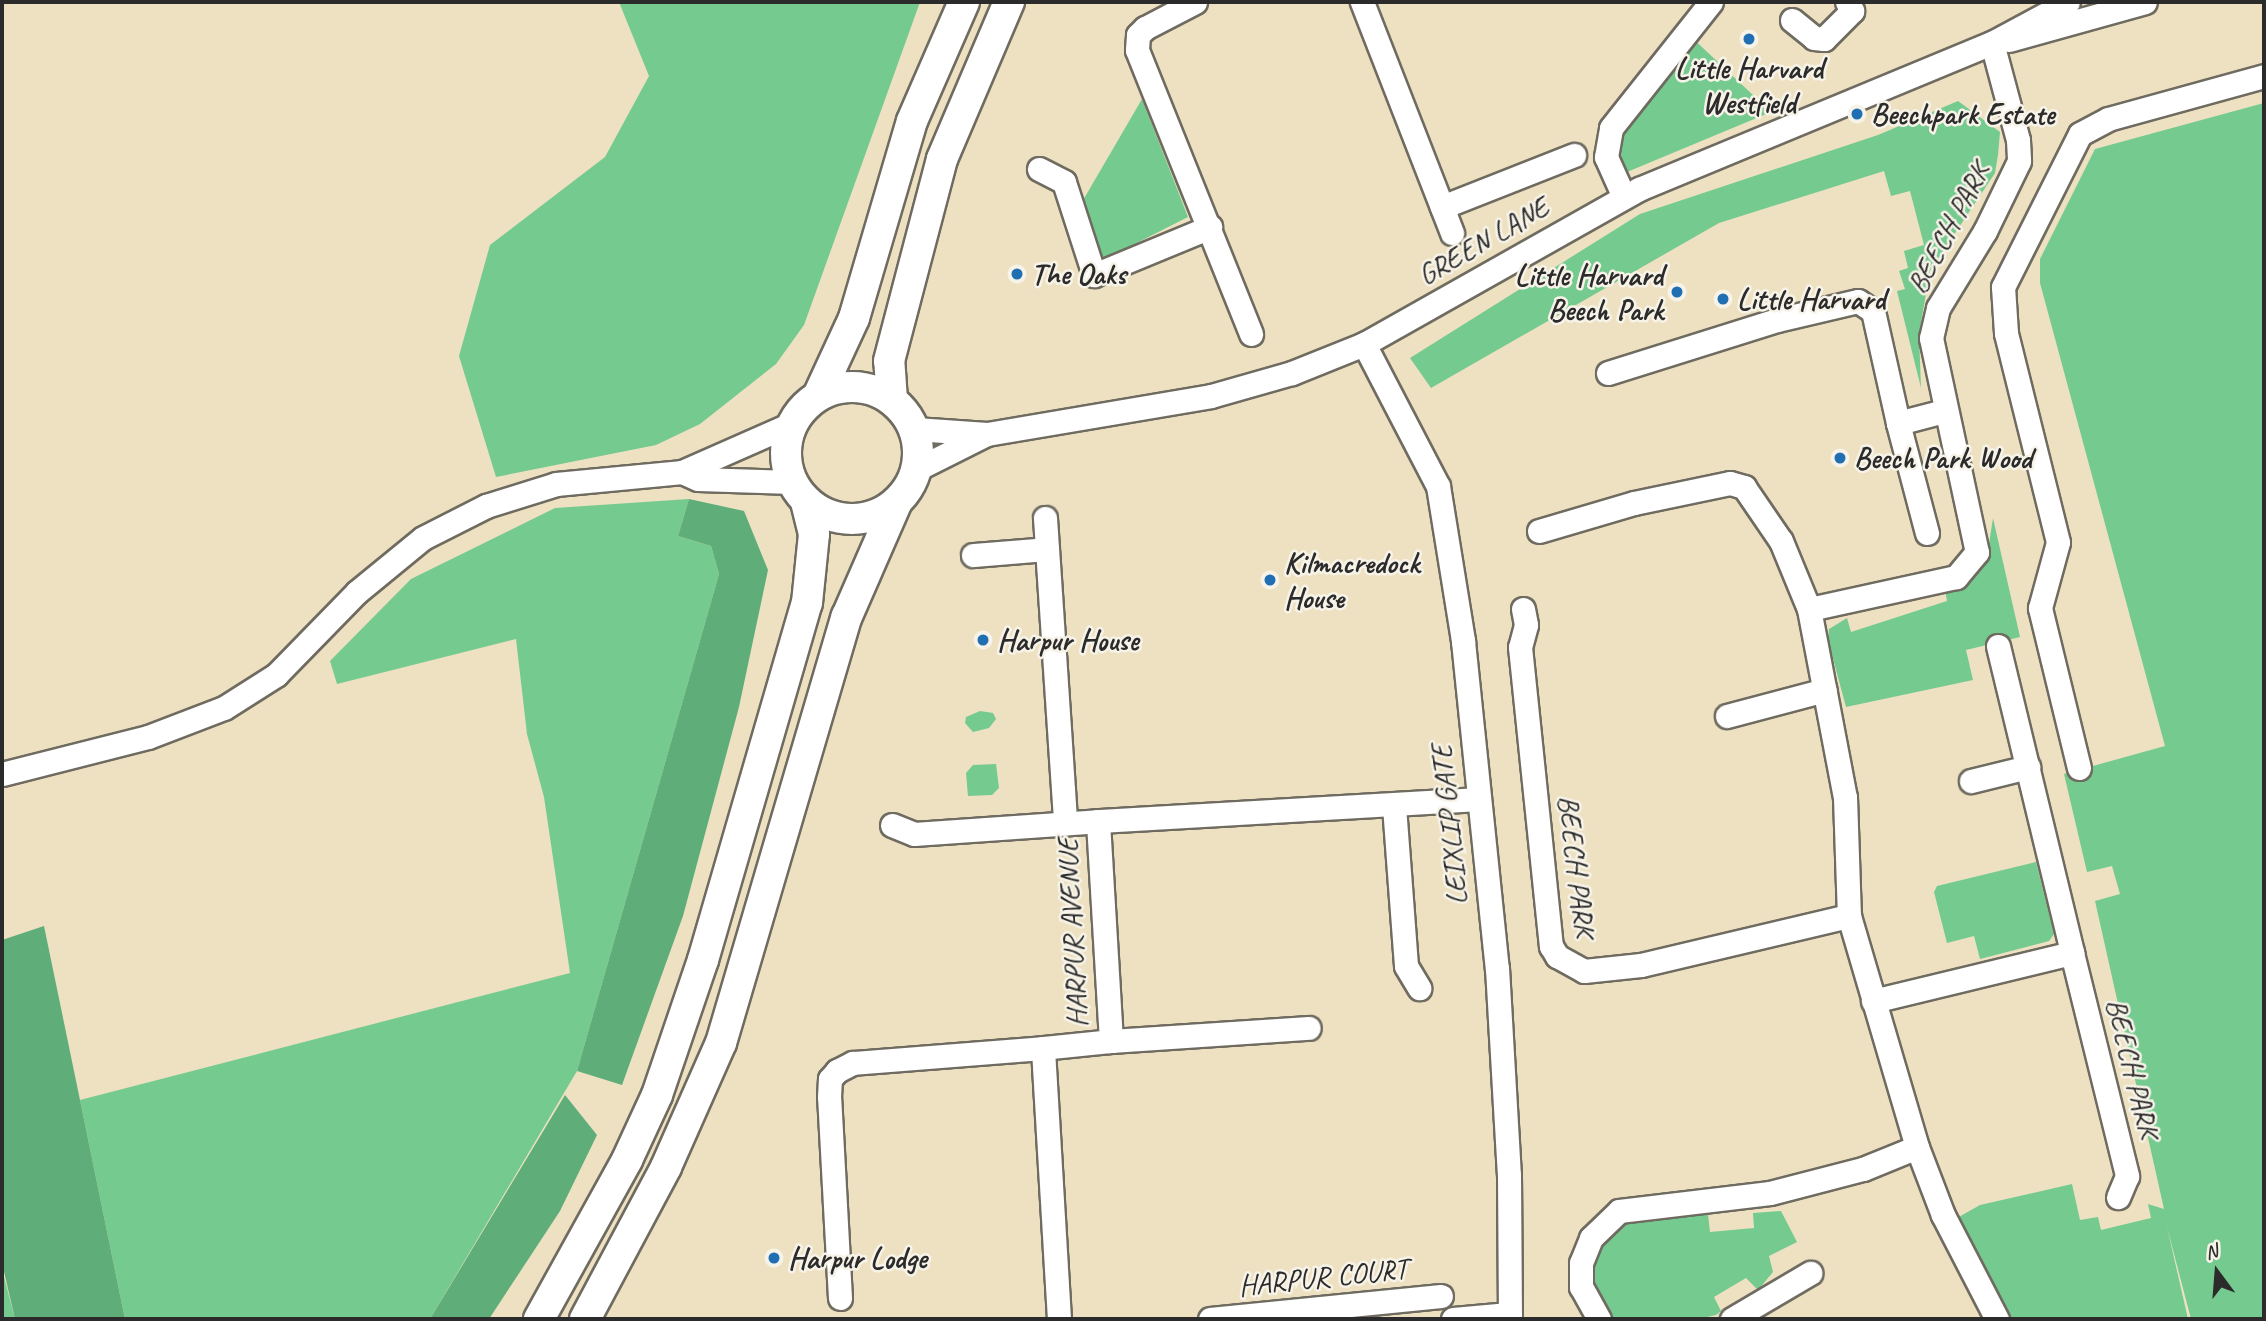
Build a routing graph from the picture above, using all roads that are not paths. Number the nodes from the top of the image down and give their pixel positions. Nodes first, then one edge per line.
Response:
1 (964, 2) edge
2 (1009, 2) edge
3 (1195, 2) edge
4 (1362, 2) edge
5 (1710, 2) edge
6 (1847, 2) edge
7 (2067, 2) edge
8 (2145, 2) edge
9 (1792, 20) dead end
10 (1992, 43) junction
11 (2264, 76) edge
12 (1574, 155) dead end
13 (1039, 169) dead end
14 (1624, 197) junction
15 (1442, 207) junction
16 (1210, 227) junction
17 (1452, 233) dead end
18 (1251, 334) dead end
19 (1364, 344) junction
20 (1608, 373) dead end
21 (818, 396) junction
22 (892, 400) junction
23 (1944, 411) junction
24 (793, 423) junction
25 (1898, 423) junction
26 (915, 429) junction
27 (987, 434) junction
28 (917, 470) junction
29 (682, 472) junction
30 (799, 492) junction
31 (896, 504) junction
32 (1045, 517) dead end
33 (1539, 531) dead end
34 (1927, 533) dead end
35 (1047, 549) junction
36 (973, 555) dead end
37 (1524, 609) dead end
38 (1810, 609) junction
39 (1998, 646) dead end
40 (1825, 690) junction
41 (1727, 716) dead end
42 (2028, 767) junction
43 (2080, 768) dead end
44 (2, 774) edge
45 (1971, 781) dead end
46 (1476, 799) junction
47 (1394, 806) junction
48 (1098, 821) junction
49 (1065, 823) junction
50 (892, 825) dead end
51 (1849, 916) junction
52 (2072, 953) junction
53 (1419, 988) dead end
54 (1873, 1001) junction
55 (1309, 1028) dead end
56 (1111, 1041) junction
57 (1043, 1048) junction
58 (1917, 1147) junction
59 (2118, 1197) dead end
60 (1810, 1273) dead end
61 (1441, 1296) dead end
62 (840, 1298) dead end
63 (1509, 1316) edge
64 (539, 1319) edge
65 (585, 1319) edge
66 (1059, 1319) edge
67 (1210, 1319) edge
68 (1453, 1319) edge
69 (1599, 1319) edge
70 (1732, 1319) edge
71 (1997, 1319) edge

1 - 21 main road
2 - 22 main road
3 - 16 street
4 - 15 street
5 - 14 street
6 - 9 street
7 - 10 street, GREEN LANE
8 - 10 street, GREEN LANE
10 - 14 street, GREEN LANE
10 - 23 street, BEECH PARK
11 - 43 street
12 - 15 street
13 - 16 street
14 - 19 street, GREEN LANE
15 - 17 street
16 - 18 street
19 - 27 street, GREEN LANE
19 - 46 street, LEIXLIP GATE
20 - 25 street
21 - 22 main road
21 - 24 main road
22 - 26 main road
23 - 25 street
23 - 38 street, BEECH PARK
24 - 29 street
24 - 30 main road
25 - 34 street
26 - 27 street, GREEN LANE
26 - 28 main road
27 - 28 street, GREEN LANE
28 - 31 main road
29 - 30 street
29 - 44 street
30 - 31 main road
30 - 64 main road
31 - 65 main road
32 - 35 street
33 - 38 street
35 - 36 street
35 - 49 street
37 - 51 street, BEECH PARK
38 - 40 street
39 - 42 street, BEECH PARK
40 - 41 street
40 - 51 street
42 - 45 street
42 - 52 street, BEECH PARK
46 - 47 street, HARPUR AVENUE
46 - 63 street, LEIXLIP GATE
47 - 48 street, HARPUR AVENUE
47 - 53 street
48 - 49 street
48 - 56 street, HARPUR AVENUE
49 - 50 street
51 - 54 street
52 - 54 street
52 - 59 street, BEECH PARK
54 - 58 street
55 - 56 street
56 - 57 street, HARPUR AVENUE
57 - 62 street
57 - 66 street, HARPUR AVENUE
58 - 69 street
58 - 71 street
60 - 70 street
61 - 67 street, HARPUR COURT
63 - 68 street

